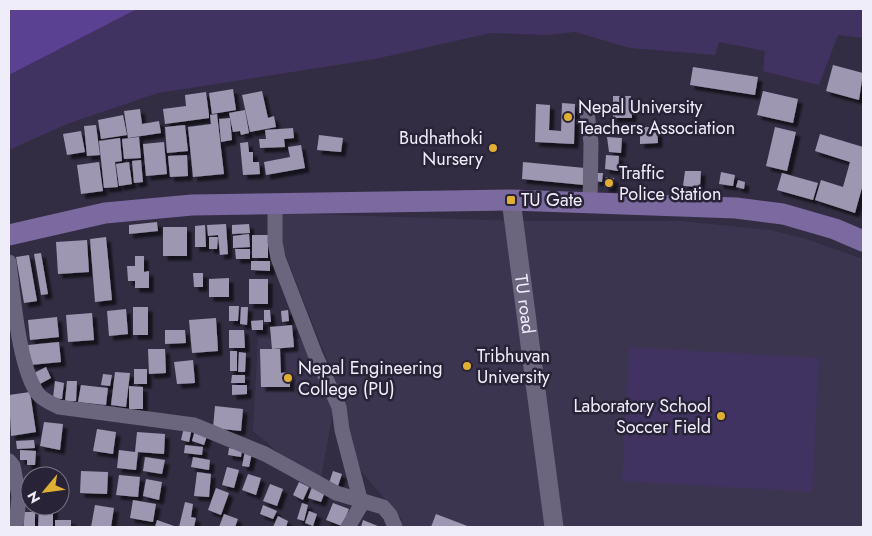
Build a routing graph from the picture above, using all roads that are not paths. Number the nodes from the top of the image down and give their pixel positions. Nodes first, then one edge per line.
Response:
1 (587, 112) dead end
2 (511, 200) junction
3 (275, 202) junction
4 (590, 203) junction
5 (9, 235) edge
6 (863, 241) edge
7 (9, 262) edge
8 (9, 461) edge
9 (360, 499) junction
10 (16, 527) edge
11 (348, 527) edge
12 (395, 527) edge
13 (554, 527) edge

1 - 4 street
2 - 3 main road
2 - 4 main road
2 - 13 street, TU road
3 - 5 main road
3 - 9 street
4 - 6 main road
7 - 9 street
8 - 10 street
9 - 11 street
9 - 12 street

